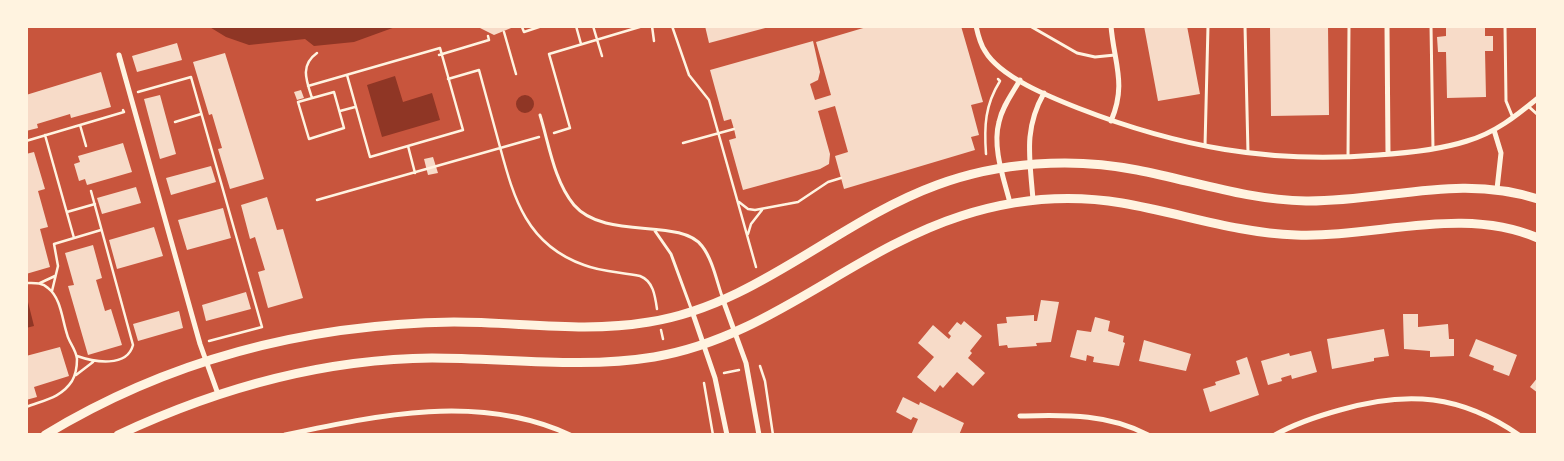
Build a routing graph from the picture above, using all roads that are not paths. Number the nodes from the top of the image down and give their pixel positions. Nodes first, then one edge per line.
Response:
1 (976, 26) edge
2 (1030, 26) edge
3 (1111, 26) edge
4 (1208, 26) edge
5 (1245, 26) edge
6 (1349, 26) edge
7 (1387, 26) edge
8 (1431, 26) edge
9 (1505, 26) edge
10 (120, 55) dead end
11 (1115, 55) junction
12 (1020, 80) junction
13 (1044, 92) junction
14 (1538, 98) edge
15 (1528, 106) junction
16 (540, 115) dead end
17 (1538, 115) edge
18 (1513, 118) junction
19 (1111, 120) junction
20 (1494, 130) junction
21 (1205, 147) junction
22 (1433, 149) junction
23 (1248, 154) junction
24 (1388, 154) junction
25 (1348, 157) junction
26 (1031, 165) junction
27 (1002, 169) junction
28 (1497, 188) junction
29 (1033, 200) junction
30 (1538, 200) edge
31 (1010, 203) junction
32 (655, 230) junction
33 (1538, 238) edge
34 (723, 300) junction
35 (692, 311) junction
36 (737, 333) junction
37 (704, 345) junction
38 (206, 360) junction
39 (218, 394) junction
40 (1020, 416) dead end
41 (45, 435) edge
42 (118, 435) edge
43 (285, 435) edge
44 (570, 435) edge
45 (727, 435) edge
46 (759, 435) edge
47 (1148, 435) edge
48 (1275, 435) edge
49 (1519, 435) edge

1 - 12 street
2 - 11 lane
3 - 11 street
4 - 21 lane
5 - 23 lane
6 - 25 lane
7 - 24 street
8 - 22 lane
9 - 18 lane
10 - 38 street
11 - 19 street
12 - 13 street
12 - 27 street
13 - 19 street
13 - 26 street
14 - 15 street
15 - 17 lane
15 - 18 street
16 - 32 lane
18 - 20 street
19 - 21 street
20 - 22 street
20 - 28 street
21 - 23 street
22 - 24 street
23 - 25 street
24 - 25 street
26 - 27 main road
26 - 28 main road
26 - 29 street
27 - 31 street
27 - 34 main road
28 - 30 main road
29 - 31 main road
29 - 33 main road
31 - 36 main road
32 - 34 lane
32 - 35 lane
34 - 35 main road
34 - 36 street
35 - 37 street
35 - 38 main road
36 - 37 main road
36 - 46 street
37 - 39 main road
37 - 45 street
38 - 39 street
38 - 41 main road
39 - 42 main road
40 - 47 street
43 - 44 street
48 - 49 street

